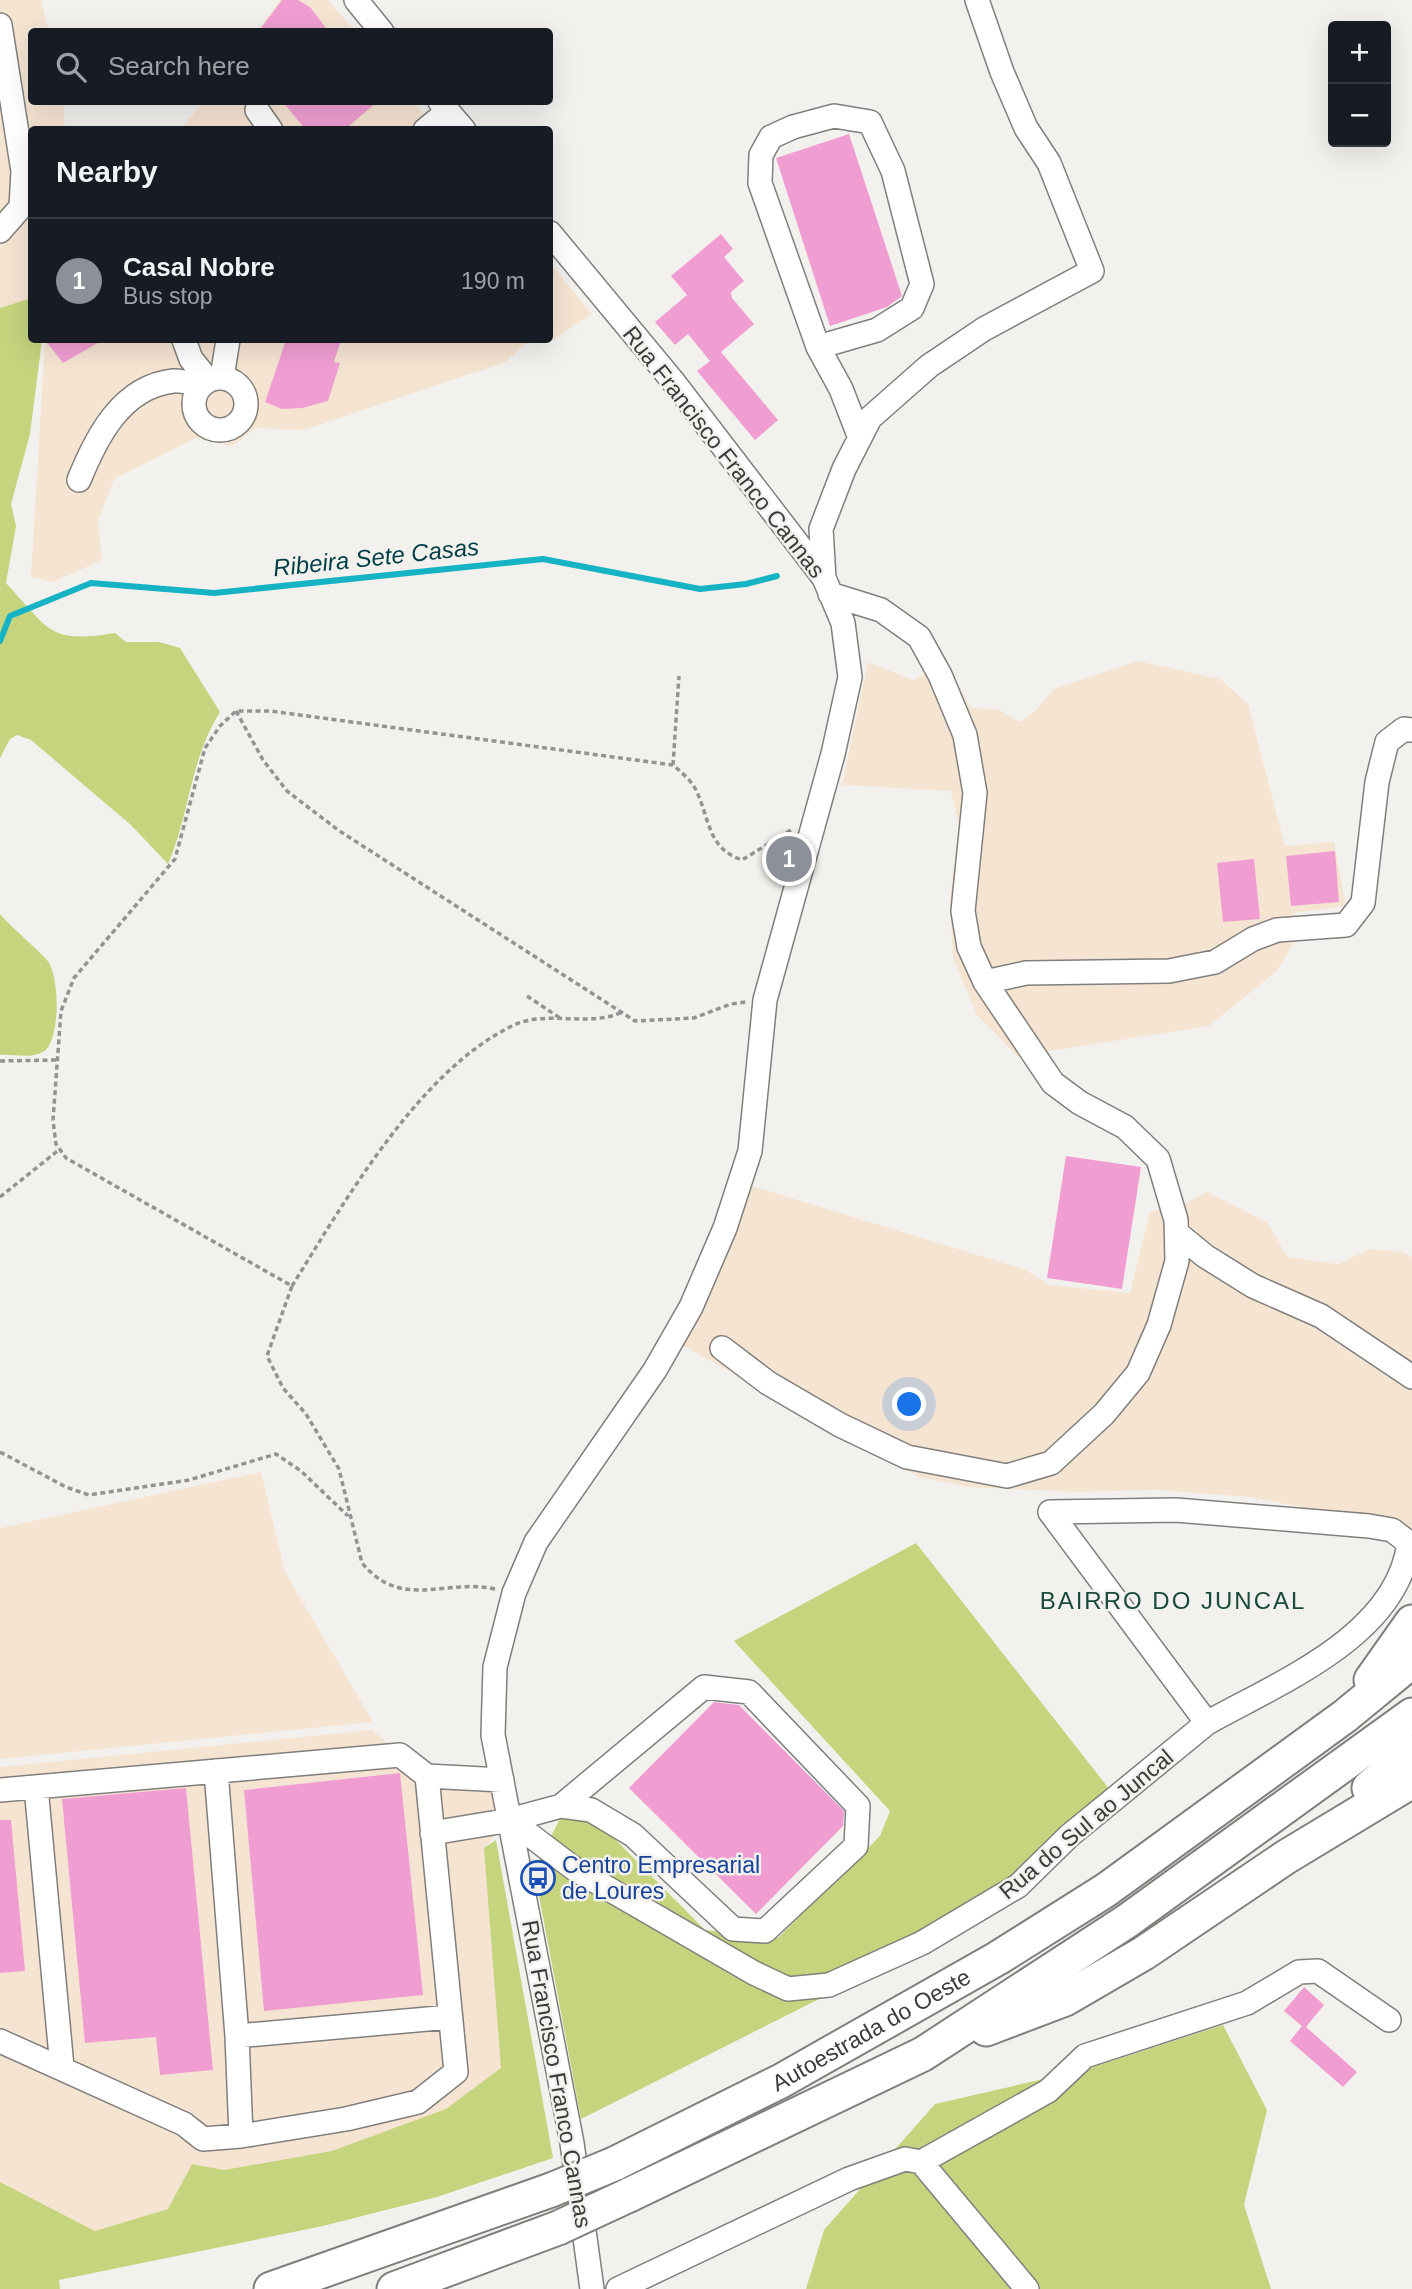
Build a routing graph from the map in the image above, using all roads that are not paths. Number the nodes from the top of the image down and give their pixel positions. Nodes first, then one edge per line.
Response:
1 (356, 0) edge
2 (977, 0) edge
3 (0, 25) edge
4 (379, 28) edge
5 (4, 82) edge
6 (444, 106) edge
7 (257, 110) dead end
8 (268, 126) edge
9 (428, 126) edge
10 (461, 126) edge
11 (0, 231) edge
12 (553, 237) edge
13 (185, 343) edge
14 (227, 343) edge
15 (818, 347) junction
16 (210, 381) junction
17 (860, 438) junction
18 (79, 480) dead end
19 (827, 586) junction
20 (1412, 730) edge
21 (985, 982) junction
22 (1177, 1233) junction
23 (722, 1348) dead end
24 (1412, 1377) edge
25 (1411, 1540) edge
26 (1412, 1622) edge
27 (1412, 1661) edge
28 (1412, 1715) edge
29 (1346, 1716) junction
30 (1207, 1723) junction
31 (1412, 1752) edge
32 (216, 1771) junction
33 (427, 1776) junction
34 (502, 1780) junction
35 (1412, 1781) edge
36 (36, 1787) junction
37 (0, 1790) edge
38 (561, 1806) junction
39 (510, 1820) junction
40 (432, 1833) junction
41 (1286, 1857) junction
42 (450, 2017) junction
43 (1389, 2020) dead end
44 (237, 2036) junction
45 (0, 2041) edge
46 (923, 2054) junction
47 (62, 2067) junction
48 (241, 2136) junction
49 (921, 2162) junction
50 (271, 2289) edge
51 (394, 2289) edge
52 (592, 2289) edge
53 (618, 2289) edge
54 (1027, 2289) edge

1 - 4 street
2 - 17 street
3 - 5 street
5 - 11 street
6 - 9 street
6 - 10 street
7 - 8 street
12 - 19 street, Rua Francisco Franco Cannas
13 - 16 street
14 - 16 street
15 - 15 street
15 - 17 street
16 - 18 street
17 - 19 street
19 - 21 street
19 - 34 street, Rua Francisco Franco Cannas
20 - 21 street
21 - 22 street
22 - 23 street
22 - 24 street
25 - 30 street, Rua do Sul ao Juncal
25 - 30 street
26 - 29 highway
27 - 29 highway, Autoestrada do Oeste
28 - 46 highway, Autoestrada do Oeste
29 - 50 highway, Autoestrada do Oeste, bridge
30 - 39 street, Rua do Sul ao Juncal
31 - 41 highway
32 - 33 street
32 - 36 street
32 - 44 street
33 - 34 street
33 - 40 street
34 - 39 street, Rua Francisco Franco Cannas
35 - 41 highway
36 - 37 street
36 - 47 street
38 - 38 street
38 - 39 street
39 - 40 street
39 - 52 street, Rua Francisco Franco Cannas
40 - 42 street
41 - 46 highway
42 - 44 street
42 - 48 street
43 - 49 street
44 - 48 street
45 - 47 street
46 - 51 highway, Autoestrada do Oeste, bridge
47 - 48 street
49 - 53 street
49 - 54 street

